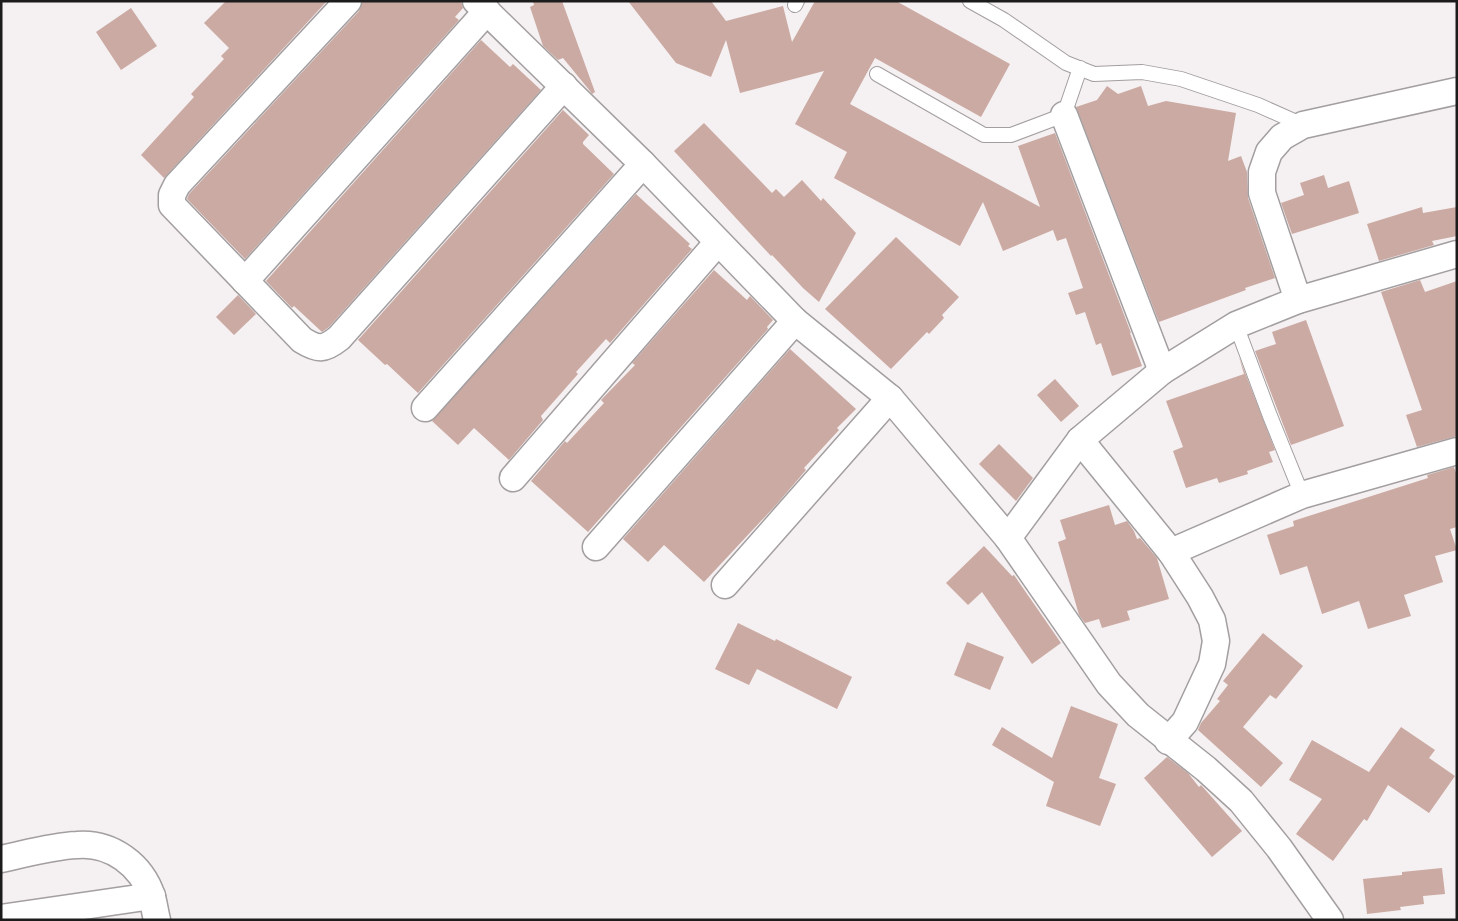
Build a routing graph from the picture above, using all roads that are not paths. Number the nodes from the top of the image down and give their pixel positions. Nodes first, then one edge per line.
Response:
1 (348, 1) edge
2 (970, 1) edge
3 (482, 6) edge
4 (1080, 68) junction
5 (877, 74) dead end
6 (564, 86) junction
7 (1457, 90) edge
8 (1064, 114) junction
9 (1303, 125) junction
10 (643, 164) junction
11 (718, 242) junction
12 (1456, 256) edge
13 (245, 281) junction
14 (1298, 300) junction
15 (795, 321) junction
16 (1236, 325) junction
17 (1162, 371) junction
18 (890, 398) junction
19 (425, 408) dead end
20 (1080, 440) junction
21 (1457, 451) edge
22 (513, 478) dead end
23 (1302, 495) junction
24 (1008, 538) junction
25 (596, 546) dead end
26 (1171, 552) junction
27 (725, 585) dead end
28 (1168, 741) junction
29 (1, 859) edge
30 (154, 908) edge
31 (1, 918) edge
32 (1330, 920) edge

1 - 13 street
2 - 4 lane
3 - 6 street
3 - 13 street
4 - 8 lane
4 - 9 lane
5 - 8 lane
6 - 10 street
6 - 13 street
7 - 9 street
8 - 17 street
9 - 14 street
10 - 11 street
10 - 19 street
11 - 15 street
11 - 22 street
12 - 14 street
14 - 16 street
15 - 18 street
15 - 25 street
16 - 17 street
16 - 23 lane
17 - 20 street
18 - 24 street
18 - 27 street
20 - 24 street
20 - 26 street
21 - 23 street
23 - 26 street
24 - 28 street
26 - 28 street
28 - 32 street
29 - 30 street
30 - 31 street

